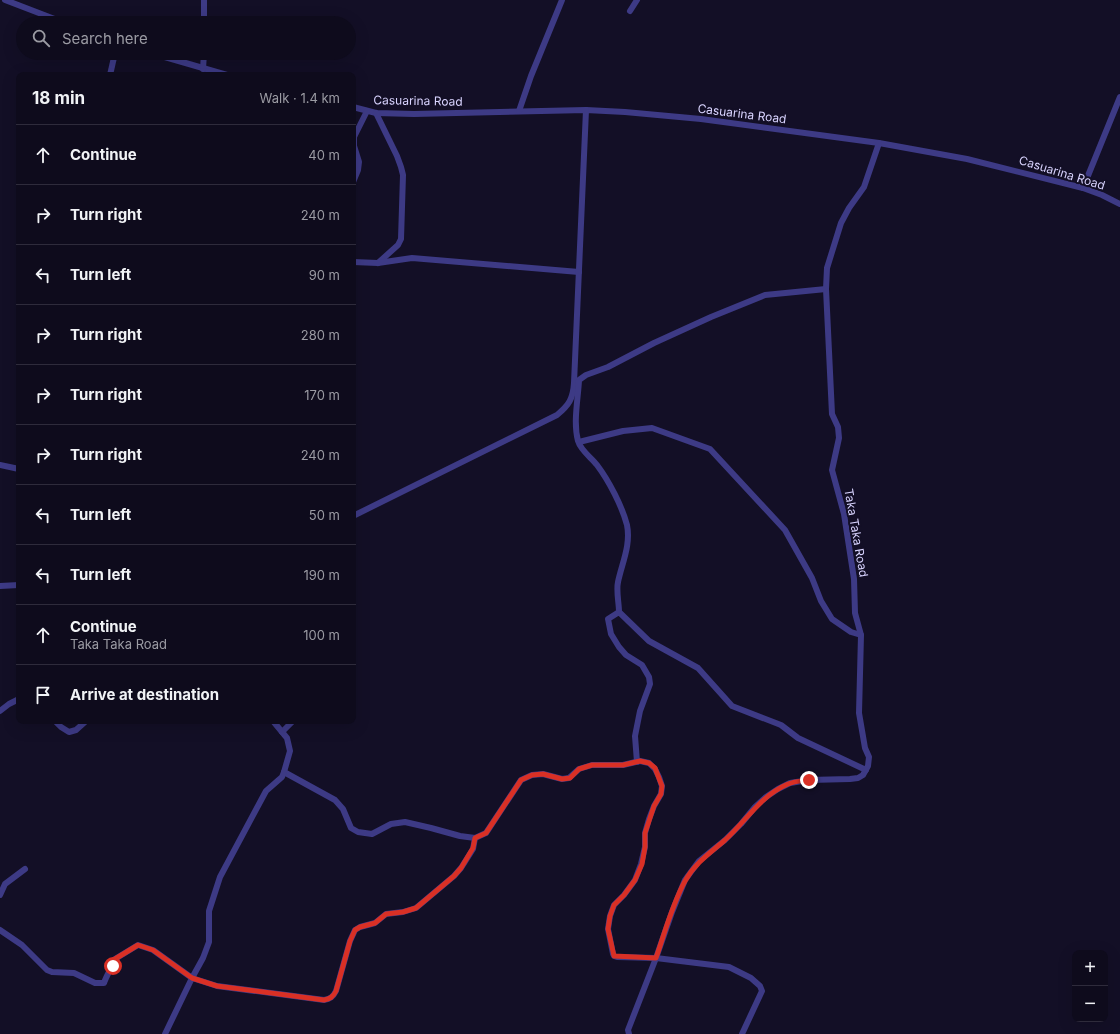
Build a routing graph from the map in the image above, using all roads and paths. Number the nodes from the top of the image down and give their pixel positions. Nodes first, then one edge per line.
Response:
1 (6, 0) edge
2 (204, 0) edge
3 (562, 0) edge
4 (637, 0) edge
5 (630, 11) dead end
6 (47, 16) edge
7 (204, 16) edge
8 (113, 60) edge
9 (173, 60) edge
10 (204, 60) edge
11 (203, 69) junction
12 (111, 72) edge
13 (215, 72) edge
14 (1120, 97) edge
15 (356, 108) edge
16 (586, 110) junction
17 (367, 111) junction
18 (519, 111) junction
19 (376, 113) junction
20 (356, 133) edge
21 (879, 143) junction
22 (356, 152) edge
23 (356, 175) edge
24 (1083, 188) junction
25 (1120, 204) edge
26 (356, 262) edge
27 (378, 263) junction
28 (578, 272) junction
29 (826, 289) junction
30 (579, 380) junction
31 (573, 391) junction
32 (579, 442) junction
33 (0, 465) edge
34 (16, 469) edge
35 (356, 515) edge
36 (16, 584) edge
37 (0, 586) edge
38 (619, 612) junction
39 (861, 635) junction
40 (16, 700) edge
41 (0, 711) edge
42 (58, 724) edge
43 (83, 724) edge
44 (275, 724) edge
45 (291, 724) edge
46 (282, 732) junction
47 (637, 762) junction
48 (866, 770) junction
49 (284, 772) junction
50 (475, 838) junction
51 (25, 869) dead end
52 (0, 895) edge
53 (0, 930) edge
54 (656, 958) junction
55 (192, 978) junction
56 (165, 1034) edge
57 (628, 1034) edge
58 (742, 1034) edge

1 - 6 street
2 - 7 street
3 - 18 street
4 - 5 street
8 - 12 street
9 - 11 street
10 - 11 street
11 - 13 street
14 - 24 street
15 - 17 street, Casuarina Road
16 - 18 street, Casuarina Road
16 - 21 street, Casuarina Road
16 - 28 street
17 - 19 street, Casuarina Road
17 - 20 street
18 - 19 street, Casuarina Road
19 - 27 street
21 - 24 street, Casuarina Road
21 - 29 street, Taka Taka Road
22 - 23 street
24 - 25 street, Casuarina Road
26 - 27 street
27 - 28 street
28 - 31 street
29 - 30 street
29 - 39 street, Taka Taka Road
30 - 31 street
30 - 32 street
31 - 35 street
32 - 38 street
32 - 39 street
33 - 34 street
36 - 37 street
38 - 47 street
38 - 48 street
39 - 48 street, Taka Taka Road
40 - 41 street
42 - 43 street
44 - 46 street
45 - 46 street
46 - 49 street
47 - 50 street
47 - 54 street
48 - 54 street
49 - 50 street
49 - 55 street
50 - 55 street
51 - 52 street
53 - 55 street
54 - 57 street
54 - 58 street
55 - 56 street

